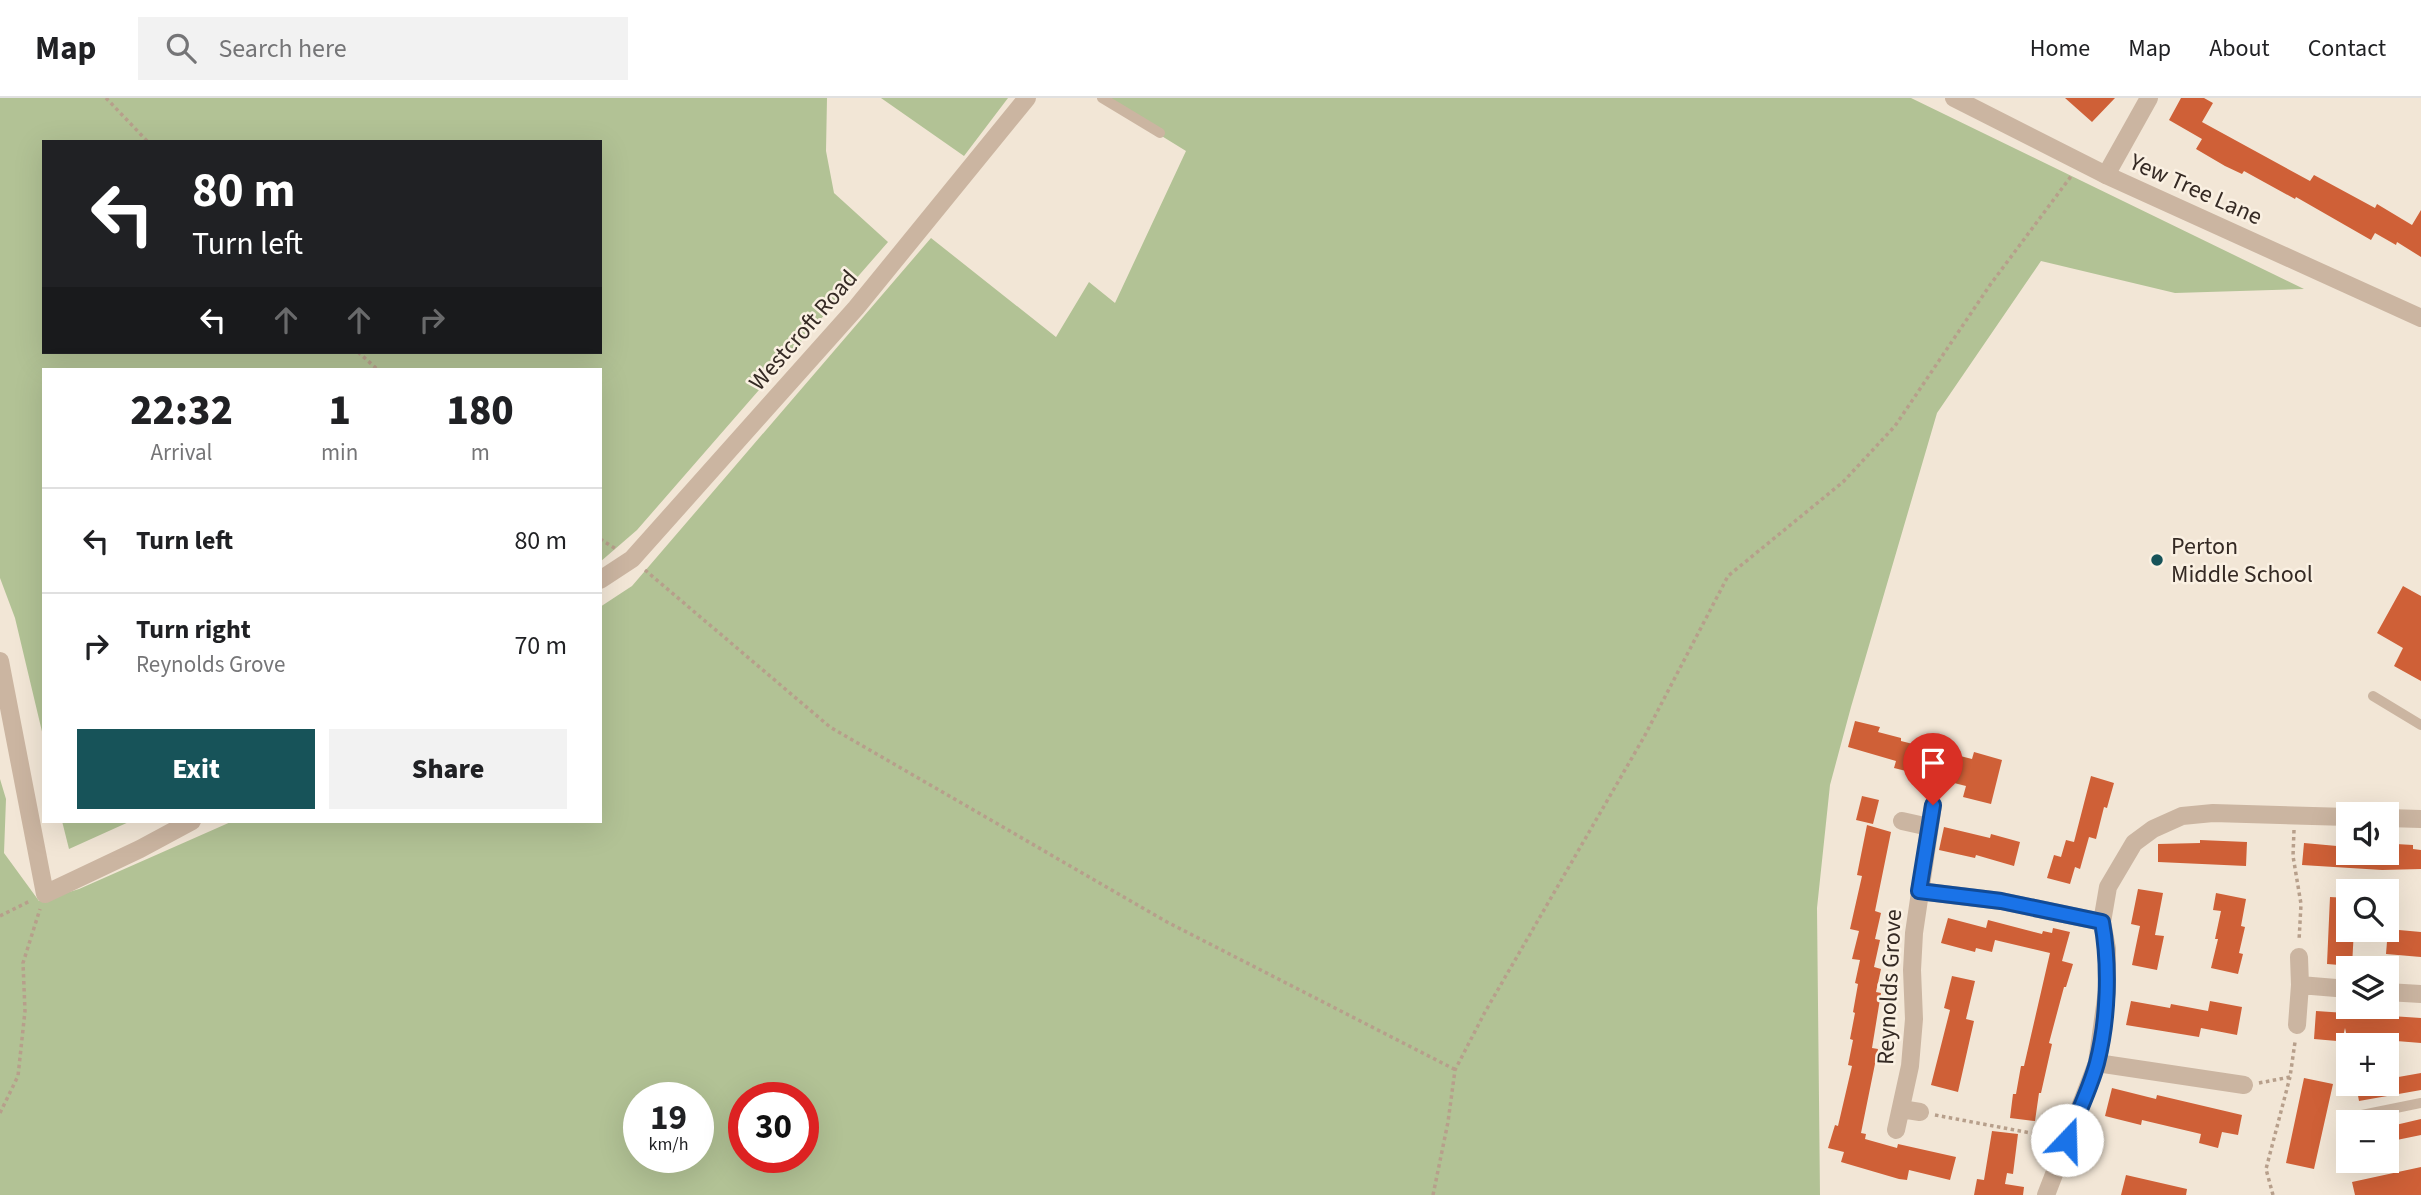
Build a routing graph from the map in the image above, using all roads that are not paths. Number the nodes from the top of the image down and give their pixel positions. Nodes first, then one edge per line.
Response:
1 (1027, 98) edge
2 (1102, 98) edge
3 (1954, 98) edge
4 (2149, 98) edge
5 (1160, 133) dead end
6 (2106, 175) junction
7 (2421, 318) edge
8 (602, 579) edge
9 (0, 661) edge
10 (2373, 696) dead end
11 (2421, 725) edge
12 (1933, 805) dead end
13 (2336, 817) edge
14 (2399, 818) edge
15 (2421, 819) edge
16 (1902, 821) dead end
17 (188, 823) edge
18 (1929, 827) junction
19 (1919, 891) junction
20 (2102, 922) junction
21 (2299, 957) road end
22 (2300, 985) junction
23 (2336, 988) edge
24 (2399, 993) edge
25 (2421, 994) edge
26 (2297, 1025) road end
27 (2097, 1063) junction
28 (2244, 1086) road end
29 (2421, 1103) edge
30 (1901, 1109) junction
31 (2387, 1110) edge
32 (1920, 1112) road end
33 (1896, 1130) dead end
34 (2046, 1195) edge

1 - 8 street, Westcroft Road
2 - 5 lane
3 - 6 street, Yew Tree Lane
4 - 6 street
6 - 7 street, Yew Tree Lane
9 - 17 street
10 - 11 lane
12 - 18 street, Reynolds Grove
13 - 20 street
14 - 15 street
16 - 18 street
18 - 19 street, Reynolds Grove
19 - 20 street
19 - 30 street, Reynolds Grove
20 - 27 street
21 - 22 street
22 - 23 street
22 - 26 street
24 - 25 street
27 - 28 street
27 - 34 street
29 - 31 lane
30 - 32 street
30 - 33 street, Reynolds Grove

